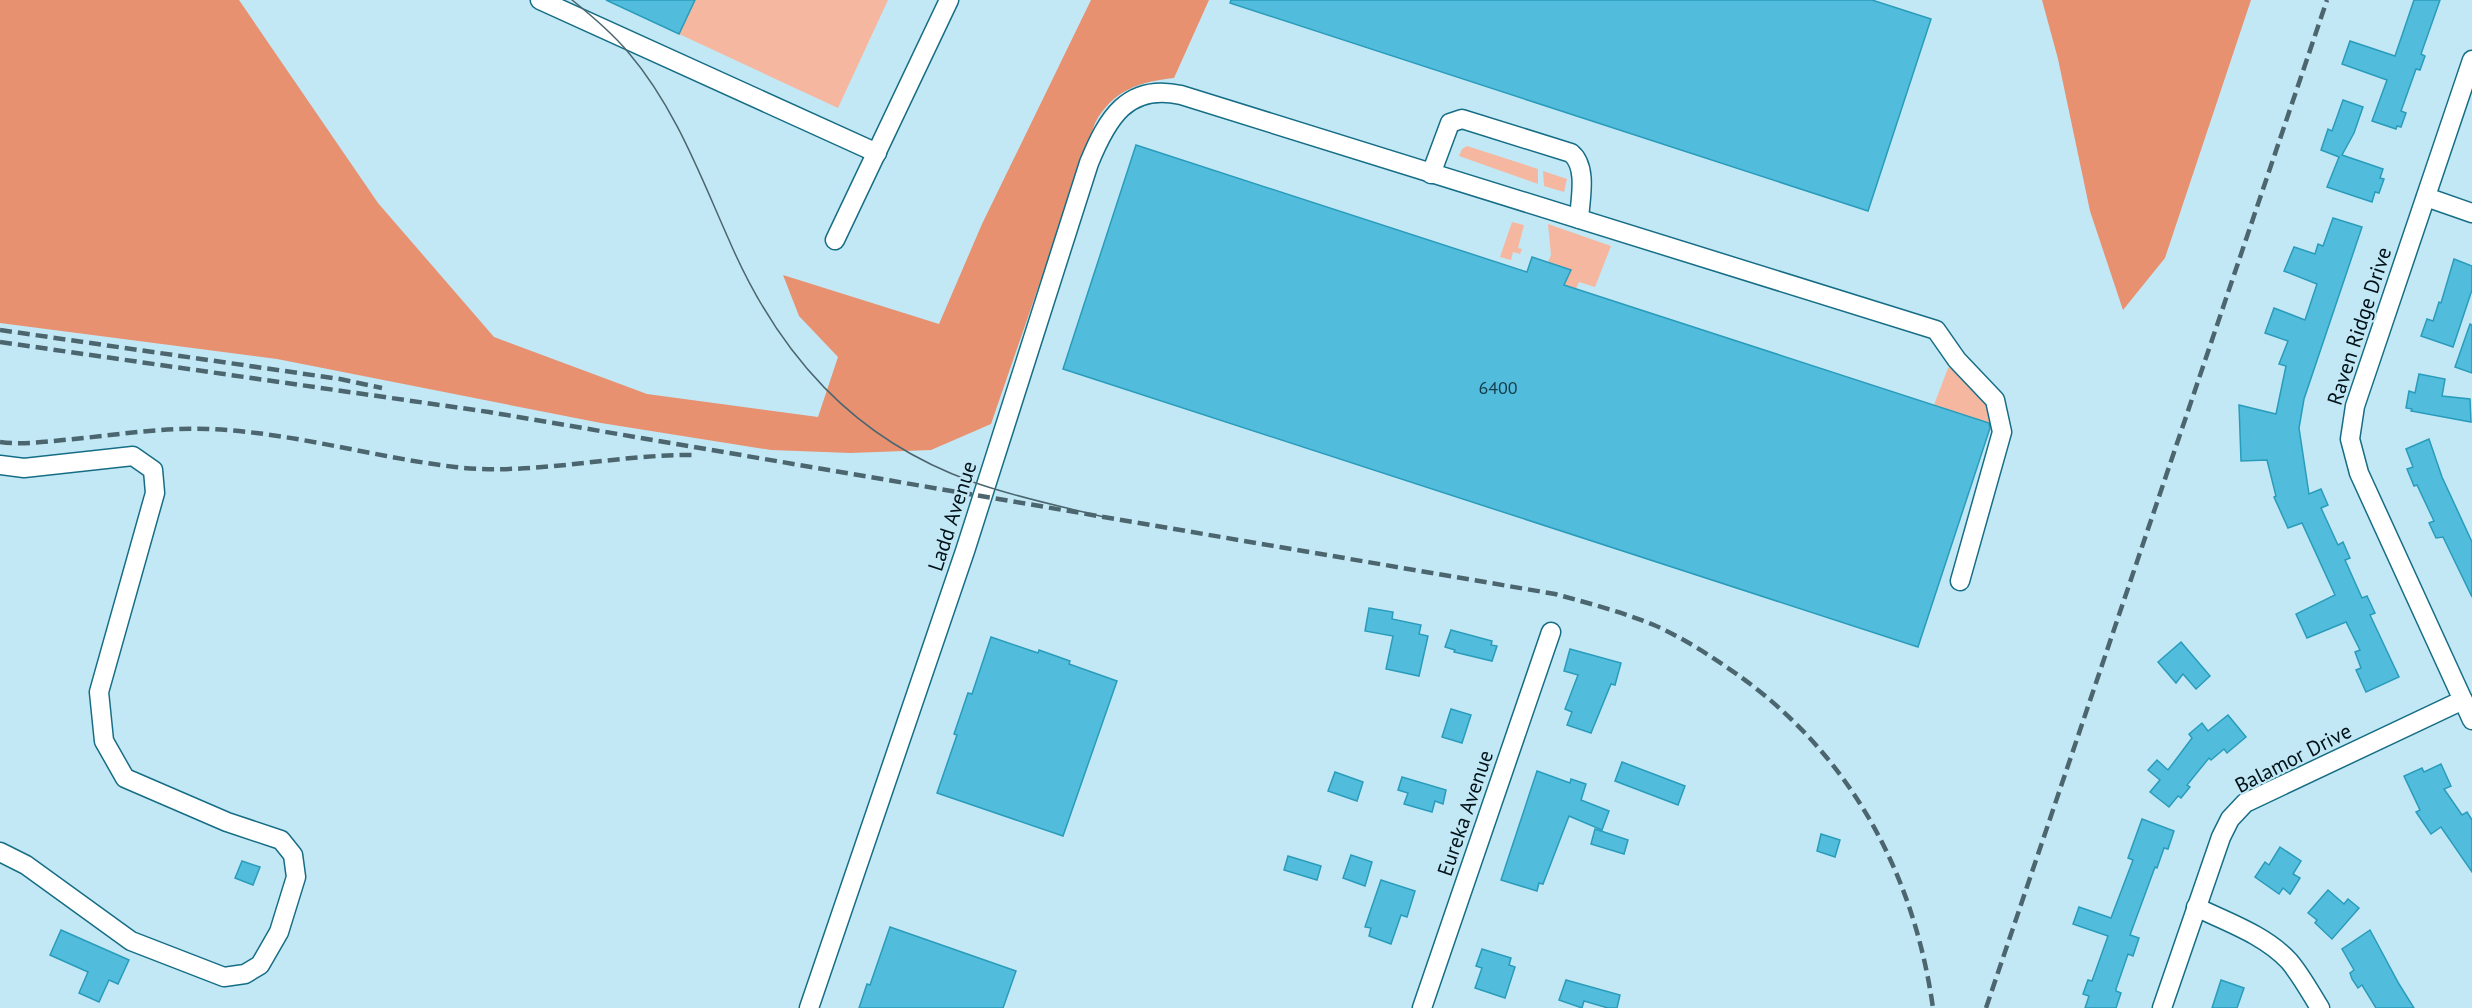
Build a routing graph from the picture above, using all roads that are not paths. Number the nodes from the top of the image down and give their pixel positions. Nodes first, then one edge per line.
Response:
1 (540, 0) edge
2 (949, 0) edge
3 (2472, 60) edge
4 (877, 153) junction
5 (1431, 174) junction
6 (2426, 197) junction
7 (2472, 213) edge
8 (1579, 219) junction
9 (835, 240) dead end
10 (0, 465) edge
11 (1960, 581) dead end
12 (1551, 632) dead end
13 (2463, 700) junction
14 (2472, 720) edge
15 (0, 852) edge
16 (2196, 907) junction
17 (809, 1008) edge
18 (1422, 1008) edge
19 (2162, 1008) edge
20 (2320, 1008) edge

1 - 4 street
2 - 4 street
3 - 6 street, Raven Ridge Drive
4 - 9 street
5 - 8 street, Ladd Avenue
5 - 8 street
5 - 17 street, Ladd Avenue
6 - 7 street
6 - 13 street, Raven Ridge Drive
8 - 11 street, Ladd Avenue
10 - 15 street
12 - 18 street, Eureka Avenue
13 - 14 street, Raven Ridge Drive
13 - 16 street, Balamor Drive
16 - 19 street, Balamor Drive
16 - 20 street

